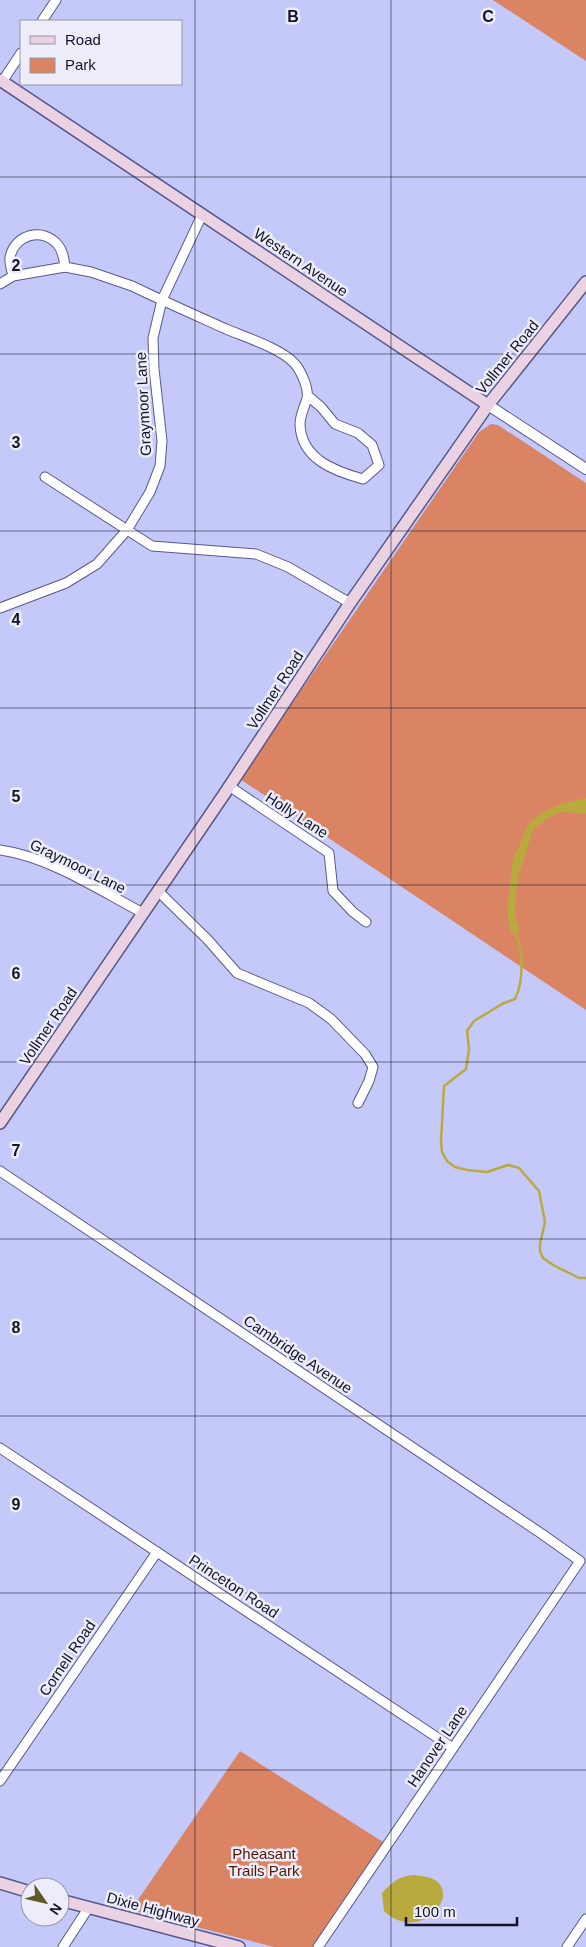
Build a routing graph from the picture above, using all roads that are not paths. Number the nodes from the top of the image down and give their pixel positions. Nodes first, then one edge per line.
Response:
1 (56, 0) edge
2 (43, 20) edge
3 (20, 54) edge
4 (1, 81) edge
5 (202, 215) junction
6 (65, 267) junction
7 (13, 276) junction
8 (586, 282) edge
9 (0, 284) edge
10 (162, 300) junction
11 (308, 396) junction
12 (488, 405) junction
13 (586, 469) edge
14 (45, 477) dead end
15 (127, 530) junction
16 (350, 603) junction
17 (0, 608) edge
18 (229, 786) junction
19 (0, 850) edge
20 (158, 891) junction
21 (143, 913) junction
22 (366, 922) dead end
23 (358, 1103) dead end
24 (0, 1123) edge
25 (0, 1171) edge
26 (2, 1453) edge
27 (157, 1552) junction
28 (580, 1561) joint
29 (453, 1748) junction
30 (0, 1781) edge
31 (0, 1884) edge
32 (20, 1889) edge
33 (70, 1902) edge
34 (89, 1907) junction
35 (586, 1919) edge
36 (63, 1947) edge
37 (239, 1947) edge
38 (318, 1947) edge
39 (567, 1947) edge

1 - 2 street
3 - 4 street
4 - 5 main road, Western Avenue
5 - 10 street, Graymoor Lane
5 - 12 main road, Western Avenue
6 - 7 street
6 - 7 street
6 - 10 street
7 - 9 street
8 - 12 main road, Vollmer Road
10 - 11 street
10 - 15 street, Graymoor Lane
11 - 11 street
12 - 13 street, Western Avenue
12 - 16 main road, Vollmer Road
14 - 15 street
15 - 16 street
15 - 17 street, Graymoor Lane
16 - 18 main road, Vollmer Road
18 - 20 main road, Vollmer Road
18 - 22 street, Holly Lane
19 - 21 street, Graymoor Lane
20 - 21 main road, Vollmer Road
20 - 23 street
21 - 24 main road, Vollmer Road
25 - 28 street, Cambridge Avenue
26 - 27 street, Princeton Road
27 - 29 street, Princeton Road
27 - 30 street, Cornell Road
28 - 29 street, Hanover Lane
29 - 38 street, Hanover Lane
31 - 32 main road
33 - 34 main road, Dixie Highway
34 - 36 street
34 - 37 main road, Dixie Highway
35 - 39 street

